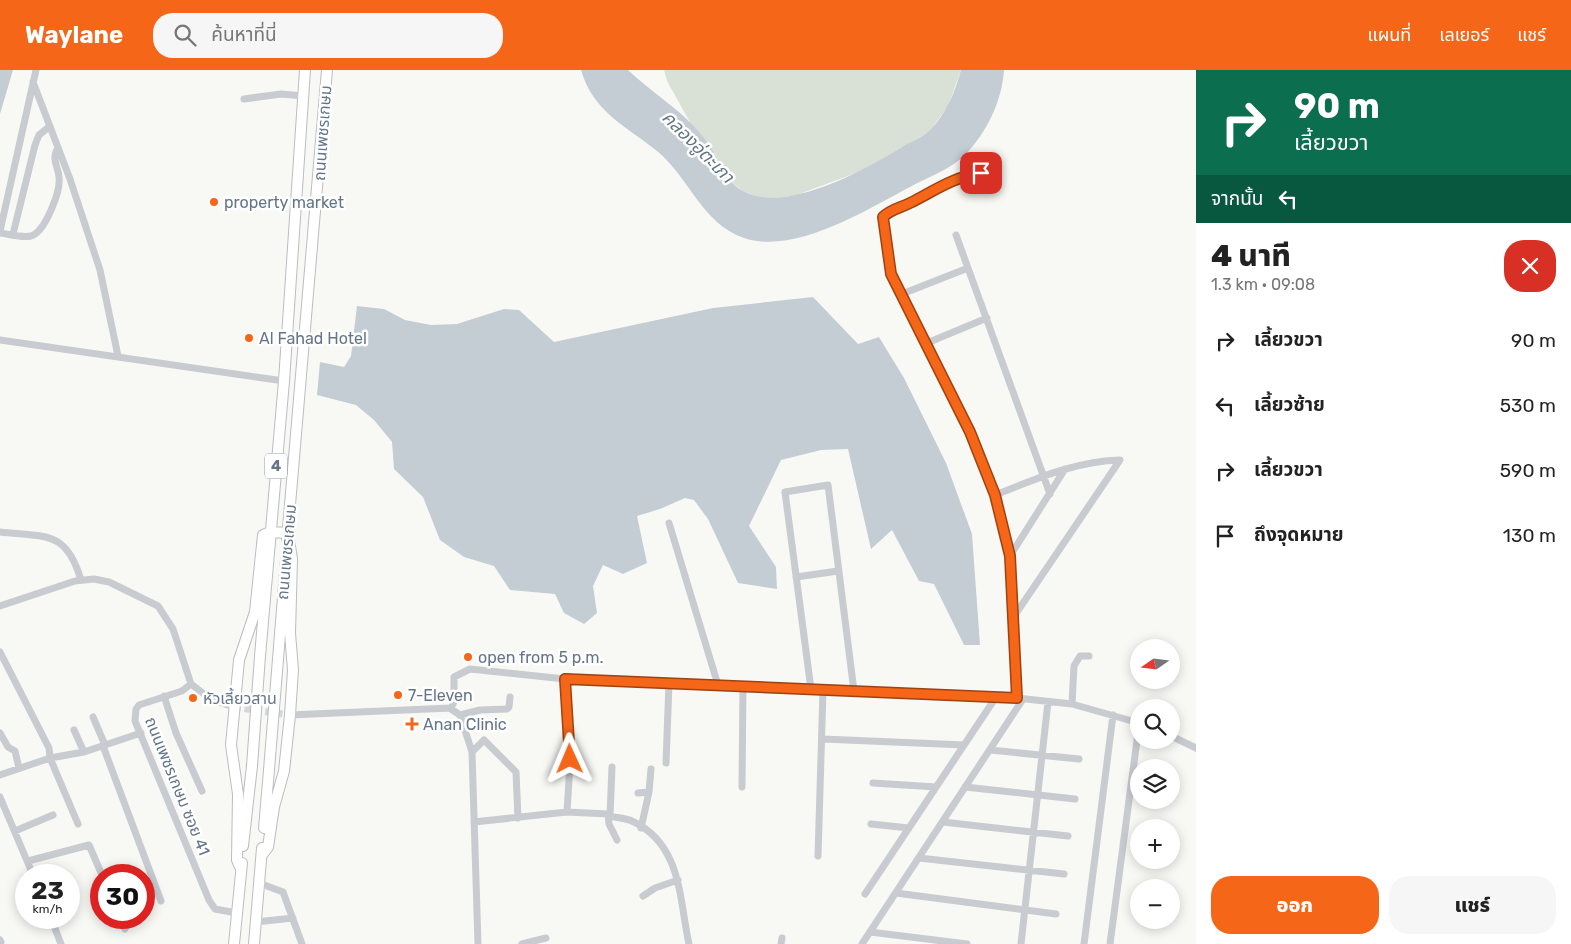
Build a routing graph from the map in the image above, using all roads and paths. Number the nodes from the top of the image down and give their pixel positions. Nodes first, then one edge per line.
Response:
1 (36, 70) edge
2 (306, 70) edge
3 (327, 70) edge
4 (33, 82) junction
5 (304, 96) junction
6 (244, 99) dead end
7 (50, 126) junction
8 (58, 148) junction
9 (998, 170) dead end
10 (0, 232) edge
11 (13, 234) junction
12 (956, 236) dead end
13 (968, 268) junction
14 (902, 294) junction
15 (987, 318) junction
16 (0, 340) edge
17 (927, 343) junction
18 (118, 356) junction
19 (284, 381) junction
20 (1065, 469) junction
21 (1045, 476) junction
22 (1050, 494) junction
23 (995, 495) junction
24 (669, 523) dead end
25 (0, 532) edge
26 (270, 532) junction
27 (288, 534) junction
28 (1010, 556) junction
29 (838, 571) junction
30 (796, 577) junction
31 (81, 580) junction
32 (0, 606) edge
33 (1013, 618) junction
34 (0, 652) edge
35 (1089, 656) dead end
36 (565, 679) junction
37 (669, 683) junction
38 (191, 684) junction
39 (718, 685) junction
40 (743, 686) junction
41 (811, 689) junction
42 (823, 690) junction
43 (854, 691) junction
44 (164, 696) junction
45 (510, 697) dead end
46 (996, 697) junction
47 (1020, 699) junction
48 (1048, 702) junction
49 (1072, 704) junction
50 (234, 707) junction
51 (451, 709) dead end
52 (290, 715) junction
53 (460, 715) junction
54 (1113, 715) junction
55 (93, 717) dead end
56 (1130, 721) edge
57 (74, 730) dead end
58 (0, 733) edge
59 (140, 733) junction
60 (823, 739) junction
61 (1180, 740) edge
62 (964, 745) junction
63 (104, 746) junction
64 (1196, 748) edge
65 (1136, 749) edge
66 (990, 750) junction
67 (84, 752) junction
68 (472, 752) junction
69 (1043, 756) junction
70 (50, 758) junction
71 (1079, 759) dead end
72 (666, 763) dead end
73 (612, 767) dead end
74 (19, 768) junction
75 (650, 769) dead end
76 (0, 776) edge
77 (873, 783) dead end
78 (742, 787) dead end
79 (936, 787) junction
80 (965, 787) junction
81 (202, 791) dead end
82 (649, 792) junction
83 (638, 793) dead end
84 (1038, 796) junction
85 (0, 797) edge
86 (1075, 799) dead end
87 (567, 812) junction
88 (53, 815) dead end
89 (609, 815) junction
90 (518, 818) junction
91 (474, 822) junction
92 (942, 822) junction
93 (78, 824) dead end
94 (871, 824) dead end
95 (641, 828) junction
96 (909, 828) junction
97 (16, 831) junction
98 (1034, 832) junction
99 (1068, 836) dead end
100 (617, 840) dead end
101 (262, 855) junction
102 (818, 856) dead end
103 (919, 858) junction
104 (28, 862) joint
105 (97, 864) edge
106 (241, 869) junction
107 (1030, 871) junction
108 (1064, 874) dead end
109 (678, 880) junction
110 (259, 883) junction
111 (896, 893) junction
112 (865, 894) dead end
113 (643, 896) dead end
114 (161, 901) dead end
115 (1025, 910) junction
116 (237, 913) junction
117 (1056, 914) dead end
118 (293, 918) junction
119 (256, 922) junction
120 (55, 929) edge
121 (870, 932) junction
122 (546, 938) dead end
123 (61, 944) edge
124 (234, 944) edge
125 (254, 944) edge
126 (302, 944) edge
127 (478, 944) edge
128 (522, 944) edge
129 (689, 944) edge
130 (862, 944) edge
131 (967, 944) edge
132 (1021, 944) edge
133 (1084, 944) edge
134 (1110, 944) edge

1 - 4 street
2 - 5 highway, ถนนเพชรเกษม / 4
3 - 27 highway, ถนนเพชรเกษม / 4
4 - 7 street
4 - 10 street
5 - 6 street
5 - 19 highway, ถนนเพชรเกษม / 4
7 - 8 street
7 - 11 street
8 - 11 street
8 - 18 street
9 - 14 street
10 - 11 street
12 - 13 street
13 - 14 street
13 - 15 street
14 - 17 street
15 - 17 street
15 - 21 street
16 - 18 street
17 - 23 street
18 - 19 street
19 - 26 highway, ถนนเพชรเกษม / 4
20 - 21 street
20 - 22 street
20 - 33 street
21 - 22 street
21 - 23 street
22 - 28 street
23 - 28 street
24 - 39 street
25 - 31 street
26 - 27 highway
26 - 50 highway
26 - 106 highway, ถนนเพชรเกษม / 4, bridge
27 - 52 highway
27 - 101 highway, ถนนเพชรเกษม / 4, bridge
28 - 33 street
29 - 30 street
29 - 30 street
29 - 43 street
30 - 41 street
31 - 32 street
31 - 38 street
33 - 47 street
34 - 70 street
35 - 49 street
36 - 37 street
36 - 52 street
36 - 87 street
37 - 39 street
37 - 72 street
38 - 44 street, ถนนเพชรเกษม ซอย 41
38 - 50 street
39 - 40 street
40 - 41 street
40 - 78 street
41 - 42 street
42 - 43 street
42 - 60 street
43 - 46 street
44 - 59 street, ถนนเพชรเกษม ซอย 41
44 - 81 street
45 - 53 street
46 - 47 street
46 - 62 street
47 - 48 street
47 - 66 street
48 - 49 street
48 - 69 street
49 - 54 street
50 - 106 highway
51 - 53 street
52 - 101 highway
53 - 68 street
54 - 56 street
54 - 133 street
55 - 63 street
57 - 67 street
58 - 74 street
59 - 63 street
59 - 116 street, ถนนเพชรเกษม ซอย 41
60 - 62 street
60 - 102 street
61 - 64 street
62 - 79 street
63 - 67 street
63 - 114 street
65 - 134 street
66 - 69 street
66 - 80 street
67 - 70 street
68 - 90 street
68 - 91 street
69 - 71 street
69 - 84 street
70 - 74 street
70 - 93 street
73 - 89 street
74 - 76 street
75 - 82 street
77 - 79 street
79 - 96 street
80 - 84 street
80 - 92 street
82 - 83 street
82 - 95 street
84 - 86 street
84 - 98 street
85 - 97 street
87 - 89 street
87 - 90 street
88 - 97 street
89 - 95 street
89 - 100 street
90 - 91 street
91 - 127 street
92 - 98 street
92 - 103 street
94 - 96 street
95 - 109 street
96 - 112 street
97 - 104 street
98 - 99 street
98 - 107 street
101 - 110 highway, ถนนเพชรเกษม / 4
103 - 107 street
103 - 111 street
104 - 105 street
106 - 116 highway, ถนนเพชรเกษม / 4
107 - 108 street
107 - 115 street
109 - 113 street
109 - 129 street
110 - 118 street
110 - 119 highway, ถนนเพชรเกษม / 4
111 - 115 street
111 - 121 street
115 - 117 street
115 - 132 street
116 - 124 highway, ถนนเพชรเกษม / 4
118 - 119 street
118 - 126 street
119 - 125 highway, ถนนเพชรเกษม / 4
120 - 123 street
121 - 130 street
121 - 131 street
122 - 128 street

